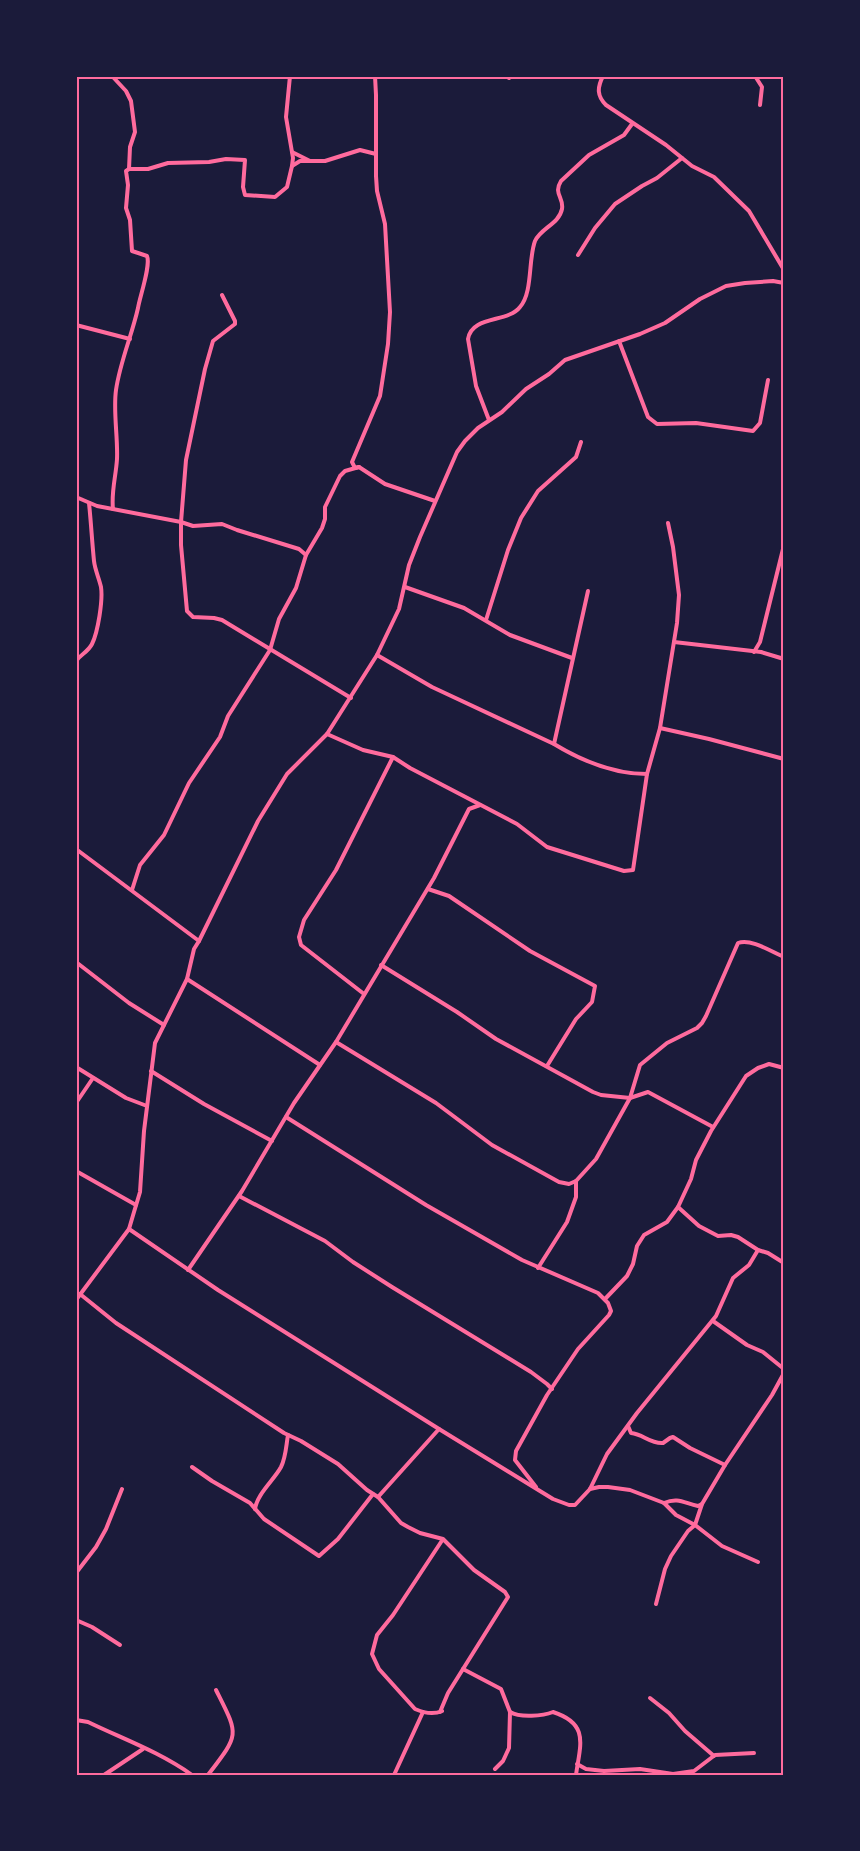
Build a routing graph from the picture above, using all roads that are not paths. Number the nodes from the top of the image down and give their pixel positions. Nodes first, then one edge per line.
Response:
1 (112, 76) edge
2 (290, 76) edge
3 (375, 76) edge
4 (603, 76) edge
5 (755, 76) edge
6 (760, 105) dead end
7 (632, 124) junction
8 (292, 152) junction
9 (376, 154) junction
10 (682, 158) junction
11 (308, 160) junction
12 (292, 166) junction
13 (129, 168) junction
14 (578, 256) dead end
15 (784, 270) edge
16 (784, 283) edge
17 (222, 295) dead end
18 (76, 324) edge
19 (130, 339) junction
20 (619, 341) junction
21 (768, 380) dead end
22 (489, 420) junction
23 (581, 442) dead end
24 (359, 467) junction
25 (76, 497) edge
26 (436, 501) junction
27 (89, 503) junction
28 (112, 509) junction
29 (181, 522) junction
30 (668, 522) dead end
31 (784, 545) edge
32 (306, 555) junction
33 (405, 587) junction
34 (588, 591) dead end
35 (486, 620) junction
36 (674, 642) junction
37 (270, 650) junction
38 (754, 652) junction
39 (377, 655) junction
40 (572, 658) junction
41 (784, 659) edge
42 (76, 661) edge
43 (351, 698) junction
44 (660, 728) junction
45 (327, 734) junction
46 (554, 744) junction
47 (393, 757) junction
48 (784, 759) edge
49 (647, 774) junction
50 (464, 796) junction
51 (480, 805) junction
52 (469, 809) junction
53 (76, 849) edge
54 (428, 889) junction
55 (132, 890) junction
56 (199, 941) junction
57 (784, 957) edge
58 (76, 962) edge
59 (381, 965) junction
60 (186, 979) junction
61 (364, 994) junction
62 (164, 1025) junction
63 (336, 1042) junction
64 (320, 1065) junction
65 (546, 1066) junction
66 (76, 1067) edge
67 (784, 1068) edge
68 (151, 1071) junction
69 (93, 1078) junction
70 (630, 1098) junction
71 (76, 1102) edge
72 (147, 1106) junction
73 (286, 1117) junction
74 (714, 1127) junction
75 (272, 1141) junction
76 (76, 1172) edge
77 (576, 1181) junction
78 (239, 1196) junction
79 (136, 1205) junction
80 (678, 1207) junction
81 (128, 1228) junction
82 (758, 1250) junction
83 (784, 1263) edge
84 (538, 1268) junction
85 (188, 1270) junction
86 (80, 1294) junction
87 (605, 1299) junction
88 (76, 1300) edge
89 (712, 1321) junction
90 (784, 1369) edge
91 (784, 1373) edge
92 (552, 1389) junction
93 (628, 1426) junction
94 (439, 1429) junction
95 (288, 1435) junction
96 (725, 1465) junction
97 (192, 1467) dead end
98 (122, 1489) dead end
99 (590, 1489) junction
100 (538, 1490) junction
101 (375, 1495) junction
102 (664, 1503) junction
103 (702, 1504) junction
104 (255, 1509) junction
105 (695, 1525) junction
106 (443, 1539) junction
107 (758, 1562) dead end
108 (76, 1573) edge
109 (656, 1604) dead end
110 (76, 1620) edge
111 (120, 1645) dead end
112 (463, 1669) junction
113 (216, 1690) dead end
114 (650, 1698) dead end
115 (423, 1712) junction
116 (510, 1712) junction
117 (76, 1720) edge
118 (143, 1749) junction
119 (754, 1753) dead end
120 (714, 1756) junction
121 (577, 1764) junction
122 (495, 1769) dead end
123 (104, 1775) edge
124 (192, 1775) edge
125 (208, 1775) edge
126 (394, 1775) edge
127 (576, 1775) edge

1 - 13 street
2 - 8 street
3 - 9 street
4 - 7 street
5 - 6 street
7 - 10 street
7 - 22 street
8 - 11 street
8 - 12 street
9 - 11 street
9 - 24 street
10 - 14 street
10 - 15 street
11 - 12 street
12 - 13 street
13 - 19 street
16 - 20 street
17 - 29 street
18 - 19 street
19 - 28 street
20 - 21 street
20 - 22 street
22 - 26 street
23 - 35 street
24 - 26 street
24 - 32 street
25 - 27 street
26 - 33 street
27 - 28 street
27 - 42 street
28 - 29 street
29 - 32 street
29 - 37 street
30 - 36 street
31 - 38 street
32 - 37 street
33 - 35 street
33 - 39 street
34 - 40 street
35 - 40 street
36 - 38 street
36 - 44 street
37 - 43 street
37 - 55 street
38 - 41 street
39 - 43 street
39 - 46 street
40 - 46 street
43 - 45 street
44 - 48 street
44 - 49 street
45 - 47 street
45 - 56 street
46 - 49 street
47 - 50 street
47 - 61 street
49 - 51 street
50 - 51 street
50 - 52 street
51 - 52 street
52 - 54 street
53 - 55 street
54 - 59 street
54 - 65 street
55 - 56 street
56 - 60 street
57 - 70 street
58 - 62 street
59 - 61 street
59 - 65 street
60 - 62 street
60 - 64 street
61 - 63 street
62 - 68 street
63 - 64 street
63 - 77 street
64 - 73 street
65 - 70 street
66 - 69 street
67 - 74 street
68 - 72 street
68 - 75 street
69 - 71 street
69 - 72 street
70 - 74 street
70 - 77 street
72 - 79 street
73 - 75 street
73 - 84 street
74 - 80 street
75 - 78 street
76 - 79 street
77 - 84 street
78 - 85 street
78 - 92 street
79 - 81 street
80 - 82 street
80 - 87 street
81 - 85 street
81 - 86 street
82 - 83 street
82 - 89 street
84 - 87 street
85 - 94 street
86 - 88 street
86 - 95 street
87 - 92 street
89 - 90 street
89 - 93 street
91 - 96 street
92 - 100 street
93 - 96 street
93 - 99 street
94 - 100 street
94 - 101 street
95 - 101 street
95 - 104 street
96 - 103 street
97 - 104 street
98 - 108 street
99 - 100 street
99 - 102 street
101 - 104 street
101 - 106 street
102 - 103 street
102 - 105 street
103 - 105 street
105 - 107 street
105 - 109 street
106 - 112 street
106 - 115 street
110 - 111 street
112 - 115 street
112 - 116 street
113 - 125 street
114 - 120 street
115 - 126 street
116 - 121 street
116 - 122 street
117 - 118 street
118 - 123 street
118 - 124 street
119 - 120 street
120 - 121 street
121 - 127 street

